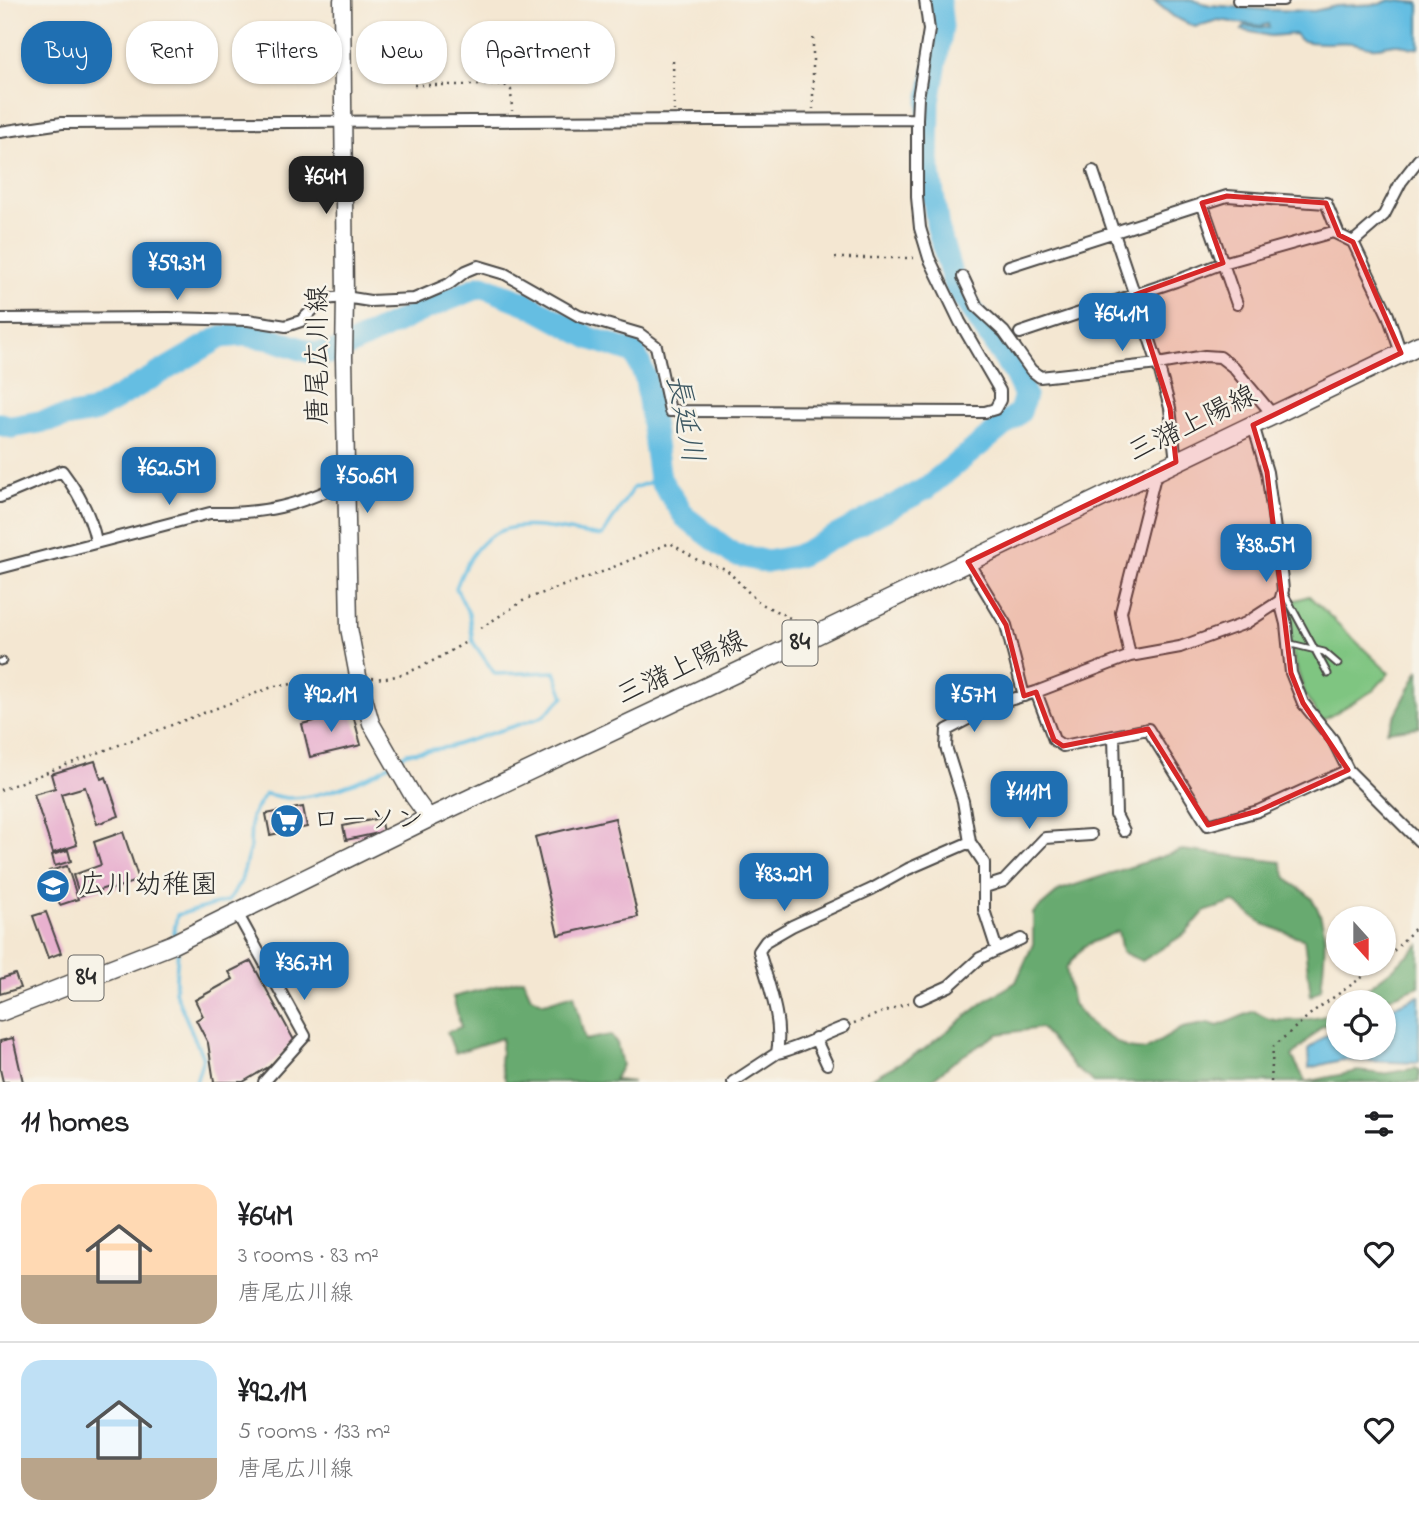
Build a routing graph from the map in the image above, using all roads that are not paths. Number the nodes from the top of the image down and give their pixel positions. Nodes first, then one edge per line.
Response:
1 (342, 0) edge
2 (925, 0) edge
3 (1238, 0) edge
4 (1283, 0) edge
5 (917, 119) junction
6 (344, 122) junction
7 (0, 132) edge
8 (1419, 159) edge
9 (1093, 171) dead end
10 (1202, 203) junction
11 (1113, 231) junction
12 (1339, 235) junction
13 (1353, 242) junction
14 (1223, 263) junction
15 (1009, 266) dead end
16 (963, 277) dead end
17 (1133, 295) junction
18 (345, 303) junction
19 (1237, 304) dead end
20 (0, 319) edge
21 (1020, 333) dead end
22 (1419, 345) edge
23 (1401, 353) junction
24 (1158, 365) junction
25 (1273, 415) junction
26 (1253, 425) junction
27 (1176, 462) junction
28 (1156, 472) junction
29 (347, 482) junction
30 (0, 497) edge
31 (96, 541) junction
32 (968, 562) junction
33 (0, 568) edge
34 (1281, 595) junction
35 (1287, 643) junction
36 (1317, 650) junction
37 (1130, 656) junction
38 (1338, 664) dead end
39 (1328, 674) dead end
40 (1036, 692) junction
41 (1024, 696) junction
42 (1114, 736) junction
43 (1348, 770) junction
44 (429, 818) junction
45 (1124, 831) dead end
46 (1091, 835) dead end
47 (1419, 841) edge
48 (970, 842) junction
49 (985, 887) junction
50 (237, 913) junction
51 (1021, 939) dead end
52 (997, 950) junction
53 (920, 999) road end
54 (0, 1012) edge
55 (844, 1027) road end
56 (815, 1038) junction
57 (777, 1053) junction
58 (827, 1064) dead end
59 (264, 1082) edge
60 (733, 1082) edge

1 - 6 main road, 唐尾広川線
2 - 5 street
3 - 4 street
5 - 6 street
5 - 18 street
6 - 7 street
6 - 18 main road, 唐尾広川線
8 - 13 street
9 - 11 street
10 - 11 street
10 - 12 street
10 - 14 street
11 - 15 street
11 - 17 street
12 - 13 street
12 - 14 street
13 - 23 street
14 - 17 street
14 - 19 street
16 - 24 street
17 - 21 street
17 - 24 street
18 - 20 street
18 - 29 main road, 唐尾広川線
22 - 23 main road, 三潴上陽線 / 84
23 - 25 main road, 三潴上陽線 / 84
24 - 25 street
24 - 27 street
25 - 26 main road, 三潴上陽線 / 84
26 - 27 main road, 三潴上陽線 / 84
26 - 34 street
27 - 28 main road, 三潴上陽線 / 84
28 - 32 main road, 三潴上陽線 / 84
28 - 37 street
29 - 31 street
29 - 44 main road, 唐尾広川線
30 - 31 street
31 - 33 street
32 - 41 street
32 - 44 main road, 三潴上陽線 / 84
34 - 35 street
34 - 36 lane
34 - 37 street
35 - 36 lane
35 - 43 street
36 - 38 lane
36 - 39 lane
37 - 40 street
40 - 41 street
40 - 42 street
41 - 48 street
42 - 43 street
42 - 45 street
43 - 47 street
44 - 50 main road, 三潴上陽線 / 84
46 - 49 street
48 - 49 street
48 - 57 street
49 - 52 street
50 - 54 main road, 三潴上陽線 / 84
50 - 59 street
51 - 52 street
52 - 53 street
55 - 56 street
56 - 57 street
56 - 58 street
57 - 60 street

